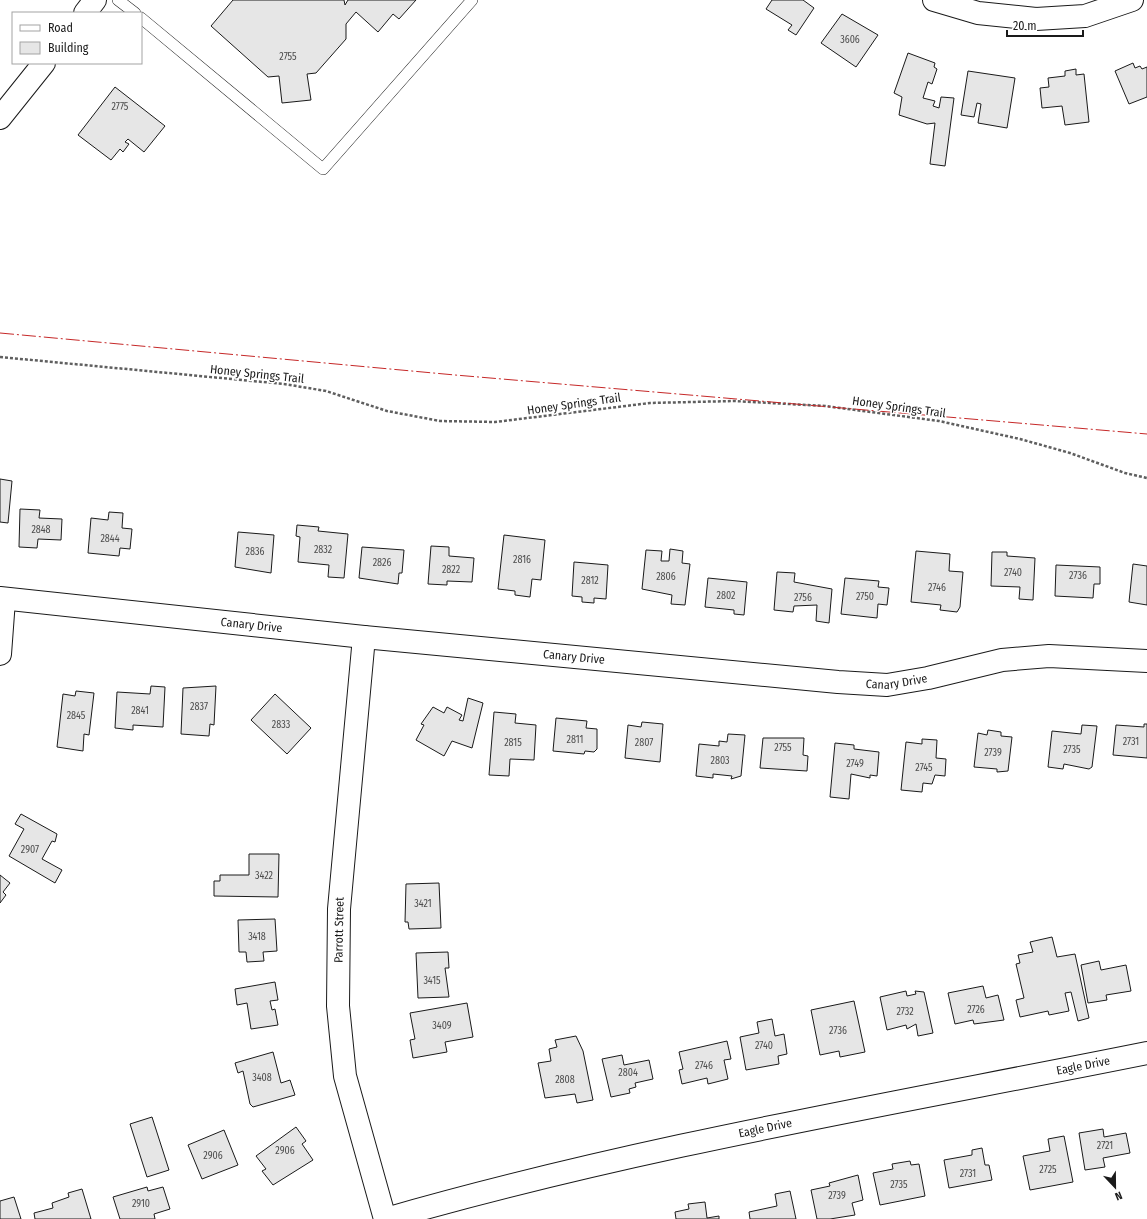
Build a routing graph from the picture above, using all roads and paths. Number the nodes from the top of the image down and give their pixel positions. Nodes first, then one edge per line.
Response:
1 (95, 0) edge
2 (118, 0) edge
3 (472, 0) edge
4 (934, 0) edge
5 (1132, 0) edge
6 (85, 12) edge
7 (134, 12) edge
8 (142, 19) edge
9 (43, 64) edge
10 (0, 118) edge
11 (0, 357) edge
12 (1147, 478) edge
13 (2, 599) edge
14 (364, 637) junction
15 (0, 654) edge
16 (1147, 661) edge
17 (1147, 1053) edge
18 (386, 1219) edge

1 - 6 street
2 - 7 lane
3 - 8 lane
4 - 5 street
9 - 10 street
11 - 12 path, Honey Springs Trail
13 - 14 street, Canary Drive
13 - 15 street
14 - 16 street, Canary Drive
14 - 18 street, Parrott Street
17 - 18 street, Eagle Drive

